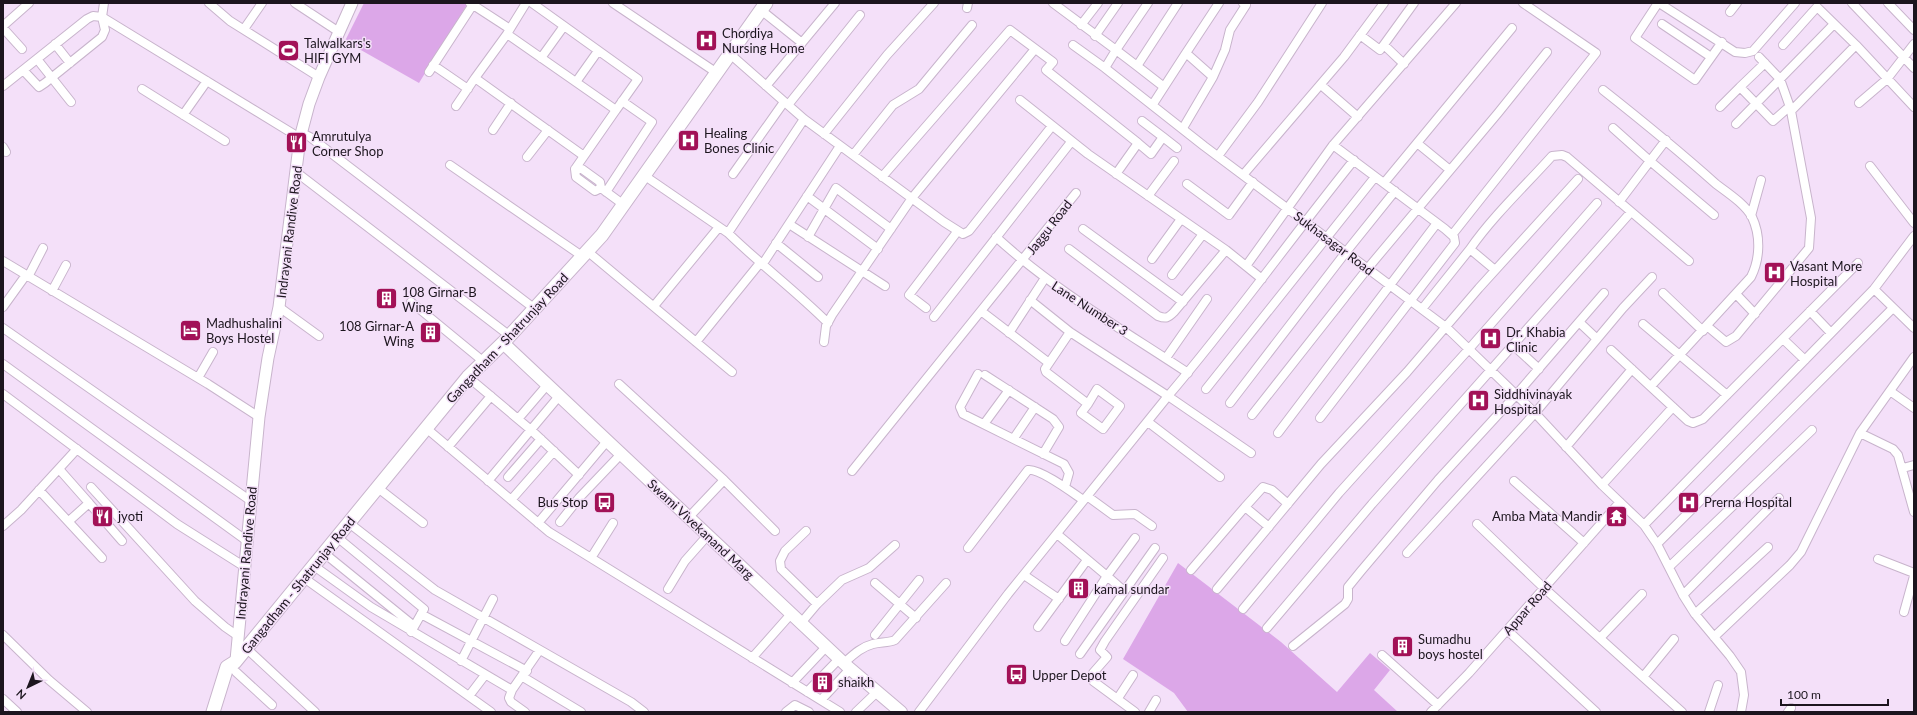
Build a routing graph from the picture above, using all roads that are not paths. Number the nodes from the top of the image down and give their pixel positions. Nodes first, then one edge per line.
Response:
1 (29, 3) edge
2 (104, 3) edge
3 (209, 3) edge
4 (262, 3) edge
5 (295, 3) edge
6 (352, 3) edge
7 (526, 3) edge
8 (532, 3) edge
9 (613, 3) edge
10 (835, 3) edge
11 (934, 3) edge
12 (1053, 3) edge
13 (1098, 3) edge
14 (1118, 3) edge
15 (1148, 3) edge
16 (1178, 3) edge
17 (1219, 3) edge
18 (1243, 3) edge
19 (1322, 3) edge
20 (1414, 3) edge
21 (1456, 3) edge
22 (1523, 3) edge
23 (1659, 3) edge
24 (1737, 3) edge
25 (1795, 3) edge
26 (1852, 3) edge
27 (1888, 3) edge
28 (472, 4) edge
29 (1381, 4) edge
30 (1814, 5) edge
31 (763, 6) edge
32 (1730, 12) dead end
33 (860, 15) dead end
34 (102, 17) junction
35 (1662, 24) dead end
36 (1834, 24) junction
37 (972, 25) dead end
38 (1081, 25) junction
39 (564, 26) junction
40 (3, 27) edge
41 (1512, 28) dead end
42 (244, 29) junction
43 (1914, 30) edge
44 (508, 31) junction
45 (339, 32) junction
46 (1360, 35) junction
47 (1095, 36) junction
48 (1722, 42) junction
49 (802, 43) junction
50 (55, 44) junction
51 (1914, 44) edge
52 (1074, 45) dead end
53 (1384, 45) junction
54 (1783, 45) dead end
55 (1856, 45) junction
56 (1035, 49) junction
57 (22, 50) dead end
58 (598, 50) junction
59 (1116, 50) junction
60 (1547, 52) dead end
61 (1186, 53) junction
62 (730, 54) junction
63 (1711, 57) junction
64 (1759, 57) dead end
65 (1904, 57) junction
66 (541, 58) junction
67 (37, 59) junction
68 (70, 63) junction
69 (1765, 63) junction
70 (1404, 64) junction
71 (1137, 66) junction
72 (1105, 68) junction
73 (1914, 68) edge
74 (24, 70) junction
75 (716, 73) junction
76 (319, 77) junction
77 (1213, 77) junction
78 (51, 78) junction
79 (475, 78) junction
80 (1780, 79) junction
81 (1887, 79) junction
82 (206, 81) junction
83 (576, 82) junction
84 (1321, 84) junction
85 (3, 86) edge
86 (766, 86) junction
87 (1164, 87) junction
88 (1740, 87) junction
89 (142, 89) dead end
90 (468, 89) junction
91 (1603, 90) dead end
92 (1020, 100) dead end
93 (622, 101) junction
94 (71, 102) dead end
95 (511, 103) junction
96 (786, 103) junction
97 (1859, 103) dead end
98 (1153, 104) junction
99 (1756, 104) junction
100 (456, 106) dead end
101 (1720, 107) dead end
102 (1914, 107) edge
103 (1791, 108) junction
104 (616, 110) junction
105 (183, 115) junction
106 (1358, 117) junction
107 (804, 119) junction
108 (1142, 121) dead end
109 (1736, 124) dead end
110 (1052, 126) junction
111 (1183, 128) junction
112 (1613, 128) dead end
113 (493, 130) dead end
114 (548, 130) junction
115 (824, 134) junction
116 (1163, 136) junction
117 (300, 138) junction
118 (1666, 140) junction
119 (225, 141) dead end
120 (1072, 142) junction
121 (1138, 143) junction
122 (1417, 143) junction
123 (1334, 145) junction
124 (840, 146) junction
125 (1177, 148) dead end
126 (852, 155) junction
127 (584, 156) junction
128 (1218, 156) junction
129 (527, 157) dead end
130 (1174, 160) dead end
131 (1354, 160) junction
132 (1650, 161) junction
133 (450, 165) dead end
134 (1870, 166) dead end
135 (1450, 170) junction
136 (296, 172) junction
137 (733, 174) dead end
138 (1116, 174) junction
139 (1243, 175) junction
140 (645, 176) junction
141 (882, 177) junction
142 (1376, 177) junction
143 (1578, 179) dead end
144 (1761, 180) dead end
145 (1253, 182) junction
146 (1384, 183) junction
147 (1187, 184) dead end
148 (604, 190) junction
149 (1395, 191) junction
150 (1076, 193) dead end
151 (807, 196) junction
152 (1148, 196) junction
153 (912, 198) junction
154 (1597, 202) dead end
155 (1619, 202) junction
156 (624, 205) junction
157 (824, 208) junction
158 (1287, 208) junction
159 (1418, 209) junction
160 (1631, 212) junction
161 (1714, 215) dead end
162 (1751, 216) junction
163 (1181, 219) junction
164 (1304, 221) junction
165 (1437, 223) junction
166 (1914, 223) edge
167 (789, 224) junction
168 (719, 227) junction
169 (891, 229) junction
170 (1083, 229) dead end
171 (957, 232) junction
172 (728, 233) junction
173 (1203, 234) junction
174 (1452, 235) junction
175 (1914, 236) edge
176 (808, 237) junction
177 (996, 237) junction
178 (1328, 238) junction
179 (776, 243) junction
180 (43, 248) dead end
181 (878, 248) junction
182 (1069, 249) dead end
183 (1226, 250) junction
184 (1470, 250) junction
185 (1346, 252) junction
186 (585, 253) junction
187 (1152, 258) dead end
188 (3, 261) edge
189 (1022, 261) junction
190 (1689, 261) dead end
191 (1858, 263) dead end
192 (761, 264) junction
193 (66, 265) dead end
194 (1246, 266) junction
195 (1368, 268) junction
196 (1495, 270) junction
197 (862, 272) junction
198 (1172, 275) dead end
199 (27, 276) junction
200 (818, 277) dead end
201 (1652, 277) dead end
202 (1045, 278) junction
203 (1262, 279) junction
204 (1390, 285) junction
205 (885, 286) dead end
206 (1874, 288) junction
207 (52, 291) junction
208 (1604, 293) dead end
209 (1663, 293) dead end
210 (1736, 294) junction
211 (1207, 299) dead end
212 (1030, 300) junction
213 (1411, 300) junction
214 (411, 302) dead end
215 (1183, 302) junction
216 (654, 306) junction
217 (3, 307) edge
218 (279, 307) junction
219 (926, 308) dead end
220 (1893, 308) junction
221 (535, 309) junction
222 (1422, 309) junction
223 (981, 311) junction
224 (1810, 311) junction
225 (1755, 314) junction
226 (934, 317) dead end
227 (1579, 322) junction
228 (828, 323) junction
229 (1643, 324) dead end
230 (3, 328) edge
231 (1447, 328) junction
232 (1914, 328) edge
233 (1705, 329) junction
234 (1070, 332) junction
235 (1009, 333) junction
236 (1831, 333) junction
237 (319, 336) dead end
238 (1597, 339) junction
239 (1783, 339) junction
240 (506, 340) junction
241 (696, 342) junction
242 (824, 342) dead end
243 (1513, 344) junction
244 (1469, 349) junction
245 (1610, 350) dead end
246 (213, 352) dead end
247 (1678, 355) junction
248 (1166, 358) junction
249 (1914, 359) edge
250 (1805, 360) junction
251 (484, 362) junction
252 (1049, 363) junction
253 (3, 364) edge
254 (1539, 369) junction
255 (1632, 369) junction
256 (1490, 370) junction
257 (732, 372) dead end
258 (1188, 373) junction
259 (468, 377) junction
260 (198, 378) junction
261 (548, 384) junction
262 (619, 384) dead end
263 (1651, 386) junction
264 (1206, 389) dead end
265 (1009, 390) junction
266 (1890, 390) junction
267 (3, 394) edge
268 (560, 395) junction
269 (1516, 395) junction
270 (1727, 395) junction
271 (491, 396) junction
272 (1168, 396) junction
273 (1230, 403) dead end
274 (1088, 404) junction
275 (1036, 407) junction
276 (1674, 407) junction
277 (1914, 408) edge
278 (1536, 413) junction
279 (1252, 415) dead end
280 (259, 417) junction
281 (1320, 418) dead end
282 (518, 419) junction
283 (1148, 422) junction
284 (984, 424) junction
285 (426, 428) junction
286 (531, 430) junction
287 (1812, 430) dead end
288 (1278, 433) dead end
289 (1860, 433) junction
290 (1014, 438) junction
291 (541, 439) junction
292 (608, 440) junction
293 (448, 446) junction
294 (1566, 448) junction
295 (77, 449) junction
296 (554, 451) junction
297 (622, 453) junction
298 (1251, 453) dead end
299 (1043, 454) junction
300 (1914, 465) edge
301 (1903, 468) junction
302 (59, 469) junction
303 (852, 470) dead end
304 (579, 474) junction
305 (508, 477) dead end
306 (1220, 477) dead end
307 (724, 480) junction
308 (488, 481) junction
309 (1514, 481) dead end
310 (1602, 485) junction
311 (91, 487) dead end
312 (1064, 487) junction
313 (378, 488) junction
314 (39, 490) junction
315 (1085, 498) junction
316 (1779, 498) dead end
317 (511, 500) junction
318 (251, 501) junction
319 (1620, 502) junction
320 (89, 503) junction
321 (1288, 504) junction
322 (1245, 508) junction
323 (1914, 512) edge
324 (689, 517) junction
325 (69, 521) junction
326 (560, 522) dead end
327 (348, 523) junction
328 (423, 523) dead end
329 (538, 523) junction
330 (613, 523) dead end
331 (1477, 524) dead end
332 (1644, 525) junction
333 (3, 526) edge
334 (1152, 526) dead end
335 (1269, 527) junction
336 (775, 531) dead end
337 (806, 531) dead end
338 (1057, 534) junction
339 (708, 535) junction
340 (337, 537) junction
341 (1135, 538) dead end
342 (122, 541) dead end
343 (247, 541) junction
344 (1584, 543) junction
345 (1657, 544) junction
346 (895, 545) dead end
347 (1768, 547) dead end
348 (968, 548) dead end
349 (1155, 548) dead end
350 (324, 553) junction
351 (1408, 553) dead end
352 (102, 558) dead end
353 (591, 558) junction
354 (1163, 558) dead end
355 (1878, 559) dead end
356 (1088, 560) junction
357 (314, 566) junction
358 (245, 567) junction
359 (1668, 567) junction
360 (1191, 570) dead end
361 (1024, 575) junction
362 (1914, 575) edge
363 (1107, 576) junction
364 (304, 578) junction
365 (920, 580) dead end
366 (875, 583) dead end
367 (946, 583) dead end
368 (1544, 588) junction
369 (1217, 589) dead end
370 (668, 590) dead end
371 (1124, 591) junction
372 (1642, 594) dead end
373 (1683, 595) junction
374 (493, 599) dead end
375 (1059, 600) junction
376 (816, 604) junction
377 (899, 604) junction
378 (1243, 609) dead end
379 (1904, 612) dead end
380 (422, 614) junction
381 (792, 614) junction
382 (1696, 614) junction
383 (483, 618) junction
384 (916, 618) junction
385 (801, 623) junction
386 (1038, 627) dead end
387 (1267, 628) dead end
388 (412, 629) junction
389 (1507, 630) junction
390 (3, 635) edge
391 (875, 635) dead end
392 (238, 636) junction
393 (1714, 637) junction
394 (1600, 638) junction
395 (1674, 639) dead end
396 (472, 640) junction
397 (1065, 641) dead end
398 (1292, 646) dead end
399 (826, 647) junction
400 (246, 648) junction
401 (540, 651) junction
402 (1080, 654) dead end
403 (1382, 655) dead end
404 (752, 658) junction
405 (461, 661) junction
406 (845, 664) junction
407 (236, 665) junction
408 (525, 674) junction
409 (1133, 674) dead end
410 (485, 675) junction
411 (1643, 677) junction
412 (792, 683) junction
413 (1718, 685) dead end
414 (512, 690) junction
415 (807, 692) junction
416 (877, 692) junction
417 (469, 696) junction
418 (1118, 698) junction
419 (3, 699) edge
420 (821, 700) junction
421 (1156, 700) dead end
422 (272, 705) dead end
423 (1438, 705) junction
424 (1133, 711) edge
425 (17, 712) edge
426 (87, 712) edge
427 (213, 712) edge
428 (222, 712) edge
429 (315, 712) edge
430 (491, 712) edge
431 (525, 712) edge
432 (581, 712) edge
433 (644, 712) edge
434 (786, 712) edge
435 (808, 712) edge
436 (840, 712) edge
437 (856, 712) edge
438 (901, 712) edge
439 (919, 712) edge
440 (1149, 712) edge
441 (1431, 712) edge
442 (1596, 712) edge
443 (1682, 712) edge
444 (1709, 712) edge
445 (1741, 712) edge

1 - 40 street
2 - 34 street
3 - 42 street
4 - 42 street
5 - 45 street
6 - 45 street, Indrayani Randive Road
7 - 44 street
8 - 39 street
9 - 75 street
10 - 49 street
11 - 115 street
12 - 38 street
13 - 38 street
14 - 47 street
15 - 59 street
16 - 71 street
17 - 61 street
18 - 77 street
19 - 128 street
20 - 53 street
21 - 70 street
22 - 174 street
23 - 48 street
23 - 63 street
24 - 32 street
25 - 48 street
26 - 65 street
27 - 43 street
28 - 44 street
28 - 90 street
29 - 46 street
30 - 36 street
30 - 54 street
31 - 49 street
31 - 62 main road, Gangadham - Shatrunjay Road
33 - 96 street
34 - 50 street
34 - 68 street
34 - 82 street
35 - 63 street
36 - 55 street
36 - 80 street
37 - 126 street
38 - 47 street
39 - 58 street
39 - 66 street
40 - 57 street
41 - 122 street
42 - 76 street
44 - 66 street
44 - 79 street
45 - 76 street, Indrayani Randive Road
46 - 53 street
46 - 84 street
47 - 59 street
48 - 63 street
49 - 86 street
50 - 67 street
50 - 68 street
51 - 65 street
52 - 72 street, Sukhasagar Road
53 - 70 street
55 - 81 street
55 - 103 street
56 - 121 street
56 - 141 street
56 - 153 street
58 - 83 street
58 - 93 street
59 - 71 street
59 - 72 street
60 - 135 street
61 - 77 street
61 - 87 street
62 - 75 main road, Gangadham - Shatrunjay Road
62 - 86 street
64 - 69 street
65 - 73 street
65 - 81 street
66 - 83 street
67 - 74 street
67 - 78 street
68 - 78 street
69 - 80 street
69 - 88 street
70 - 106 street
71 - 87 street
72 - 98 street, Sukhasagar Road
74 - 78 street
74 - 85 street
75 - 140 main road, Gangadham - Shatrunjay Road
76 - 117 street, Indrayani Randive Road
77 - 111 street
78 - 94 street
79 - 90 street
79 - 95 street
80 - 99 street
80 - 103 street
81 - 97 street
81 - 102 street
82 - 105 street
82 - 117 street
83 - 104 street
84 - 106 street
84 - 139 street
86 - 96 street
87 - 98 street
88 - 99 street
88 - 101 street
89 - 105 street
90 - 100 street
91 - 118 street
92 - 110 street
93 - 104 street
93 - 148 street
95 - 113 street
95 - 114 street
96 - 107 street
96 - 137 street
98 - 111 street, Sukhasagar Road
99 - 103 street
99 - 109 street
103 - 225 street
104 - 127 street
105 - 119 street
106 - 123 street
107 - 115 street
107 - 172 street
108 - 116 street
110 - 120 street
110 - 171 street
111 - 128 street, Sukhasagar Road
112 - 132 street
114 - 127 street
114 - 129 street
115 - 124 street
116 - 121 street
116 - 125 street
117 - 136 street, Indrayani Randive Road
117 - 221 street
118 - 132 street
118 - 162 street
120 - 138 street
120 - 177 street
121 - 138 street
122 - 135 street
122 - 146 street
123 - 131 street
123 - 158 street
124 - 126 street
124 - 151 street
126 - 141 street
127 - 148 street
128 - 139 street, Sukhasagar Road
130 - 152 street
131 - 142 street
131 - 164 street
132 - 155 street
132 - 161 street
133 - 186 street
134 - 166 street
135 - 159 street
136 - 218 street, Indrayani Randive Road
136 - 240 street
138 - 152 street
139 - 145 street, Sukhasagar Road
140 - 156 main road, Gangadham - Shatrunjay Road
140 - 168 street
141 - 153 street
142 - 146 street
142 - 178 street
143 - 196 street
144 - 162 street
145 - 147 street
145 - 158 street, Sukhasagar Road
146 - 149 street
148 - 156 street
149 - 159 street
149 - 185 street
150 - 189 street, Jaggu Road
151 - 157 street
151 - 167 street
152 - 163 street
153 - 169 street
153 - 171 street
154 - 244 street
155 - 160 street
155 - 184 street
156 - 186 main road, Gangadham - Shatrunjay Road
157 - 169 street
157 - 176 street
157 - 181 street
158 - 164 street, Sukhasagar Road
158 - 194 street
159 - 165 street
159 - 195 street
160 - 190 street
160 - 243 street
162 - 210 street
163 - 173 street
163 - 187 street
164 - 178 street, Sukhasagar Road
164 - 203 street
165 - 174 street
165 - 204 street
167 - 176 street
167 - 179 street
168 - 172 street
168 - 216 street
169 - 181 street
170 - 215 street
171 - 219 street
172 - 192 street
173 - 183 street
173 - 198 street
174 - 213 street
175 - 206 street
176 - 197 street
177 - 189 street, Lane Number 3
177 - 226 street
178 - 185 street, Sukhasagar Road
178 - 264 street
179 - 192 street
179 - 200 street
180 - 199 street
181 - 197 street
182 - 215 street
183 - 194 street
183 - 215 street
184 - 196 street
184 - 222 street
185 - 195 street, Sukhasagar Road
185 - 273 street
186 - 216 street
186 - 221 main road, Gangadham - Shatrunjay Road
188 - 199 street
189 - 202 street, Lane Number 3
189 - 223 street, Jaggu Road
191 - 224 street
192 - 228 street
192 - 241 street
193 - 207 street
194 - 203 street
195 - 204 street, Sukhasagar Road
195 - 279 street
196 - 231 street
197 - 205 street
197 - 228 street
199 - 207 street
199 - 217 street
201 - 238 street
202 - 212 street
202 - 248 street, Lane Number 3
203 - 258 street
204 - 213 street, Sukhasagar Road
204 - 288 street
206 - 220 street
206 - 236 street
207 - 260 street
208 - 227 street
209 - 233 street
210 - 225 street
210 - 233 street
211 - 248 street
212 - 234 street
212 - 235 street
213 - 222 street, Sukhasagar Road
213 - 281 street
214 - 251 street
216 - 241 street
218 - 237 street
218 - 280 street, Indrayani Randive Road
220 - 232 street
220 - 345 street
221 - 240 main road, Gangadham - Shatrunjay Road
222 - 231 street, Sukhasagar Road
223 - 235 street
223 - 303 street, Jaggu Road
224 - 236 street
224 - 239 street
225 - 233 street
227 - 238 street
227 - 254 street
228 - 242 street
229 - 247 street
230 - 318 street
231 - 244 street, Sukhasagar Road
231 - 321 street
233 - 247 street
234 - 252 street
234 - 272 street
235 - 252 street
236 - 250 street
238 - 278 street
239 - 250 street
239 - 270 street
240 - 251 main road, Gangadham - Shatrunjay Road
240 - 261 main road, Swami Vivekanand Marg
241 - 257 street
243 - 254 street
243 - 256 street
244 - 256 street, Sukhasagar Road
244 - 378 street
245 - 255 street
246 - 260 street
247 - 263 street
247 - 270 street
248 - 258 street, Lane Number 3
249 - 266 street
250 - 332 street
251 - 259 main road, Gangadham - Shatrunjay Road
252 - 274 street
253 - 343 street
254 - 269 street
255 - 263 street
255 - 294 street
256 - 269 street, Sukhasagar Road
256 - 387 street
258 - 272 street
259 - 271 street
259 - 285 main road, Gangadham - Shatrunjay Road
260 - 280 street
261 - 268 main road, Swami Vivekanand Marg
261 - 282 street
262 - 307 street
263 - 276 street
265 - 275 street
265 - 284 street
265 - 284 street
266 - 277 street
266 - 289 street
267 - 295 street
268 - 286 street
268 - 292 main road, Swami Vivekanand Marg
269 - 278 street, Sukhasagar Road
269 - 398 street
270 - 276 street
271 - 282 street
271 - 293 street
272 - 283 street
272 - 298 street
274 - 274 street
275 - 290 street
275 - 299 street
276 - 310 street
278 - 294 street, Sukhasagar Road
278 - 351 street
280 - 318 street, Indrayani Randive Road
282 - 286 street
283 - 306 street
283 - 315 street
284 - 290 street
285 - 293 street
285 - 313 main road, Gangadham - Shatrunjay Road
286 - 291 street
286 - 308 street
287 - 359 street
289 - 301 street
289 - 393 street
290 - 299 street
291 - 296 street
291 - 305 street
292 - 297 main road, Swami Vivekanand Marg
292 - 304 street
293 - 308 street
294 - 310 street, Sukhasagar Road
295 - 302 street
295 - 358 street
296 - 304 street
296 - 317 street
297 - 324 main road, Swami Vivekanand Marg
297 - 326 street
299 - 312 street
300 - 301 street
301 - 323 street
302 - 314 street
302 - 320 street
304 - 329 street
307 - 324 street
307 - 336 street
308 - 317 street
309 - 344 street
310 - 319 street, Sukhasagar Road
311 - 392 street
312 - 315 street
312 - 348 street
313 - 327 main road, Gangadham - Shatrunjay Road
313 - 328 street
314 - 325 street
314 - 333 street
315 - 334 street
315 - 338 street
316 - 373 street
317 - 329 street
318 - 343 street, Indrayani Randive Road
319 - 332 street, Sukhasagar Road
319 - 344 street, Appar Road
320 - 325 street
320 - 342 street
321 - 322 street
321 - 335 street
322 - 335 street
322 - 360 street
324 - 339 main road, Swami Vivekanand Marg
325 - 352 street
327 - 340 main road, Gangadham - Shatrunjay Road
327 - 383 street
329 - 353 street
330 - 353 street
331 - 368 street
332 - 345 street, Sukhasagar Road
335 - 369 street
337 - 376 street
338 - 356 street
338 - 361 street
339 - 370 street
339 - 381 main road, Swami Vivekanand Marg
340 - 350 main road, Gangadham - Shatrunjay Road
340 - 380 street
341 - 363 street
343 - 358 street, Indrayani Randive Road
344 - 368 street, Appar Road
345 - 359 street, Sukhasagar Road
346 - 376 street
347 - 382 street
349 - 371 street
350 - 357 main road, Gangadham - Shatrunjay Road
350 - 388 street
353 - 404 street
354 - 418 street
355 - 362 street
356 - 363 street
356 - 375 street
357 - 364 main road, Gangadham - Shatrunjay Road
357 - 388 street
358 - 392 street, Indrayani Randive Road
359 - 373 street, Sukhasagar Road
361 - 375 street
361 - 439 street
362 - 379 street
363 - 371 street
363 - 397 street
364 - 400 main road, Gangadham - Shatrunjay Road
364 - 417 street
365 - 377 street
366 - 377 street
367 - 384 street
368 - 389 street, Appar Road
368 - 394 street
371 - 402 street
372 - 394 street
373 - 382 street, Sukhasagar Road
374 - 383 street
375 - 386 street
376 - 385 street
377 - 384 street
377 - 391 street
380 - 388 street
380 - 396 street
381 - 385 main road, Swami Vivekanand Marg
381 - 404 street
382 - 393 street, Sukhasagar Road
383 - 396 street
383 - 401 street
384 - 406 street
385 - 399 main road, Swami Vivekanand Marg
388 - 405 street
389 - 423 street, Appar Road
389 - 442 street
390 - 426 street
392 - 407 street, Indrayani Randive Road
393 - 445 street, Sukhasagar Road
394 - 411 street
395 - 411 street
396 - 405 street
396 - 408 street
399 - 406 main road, Swami Vivekanand Marg
399 - 412 street
400 - 407 main road, Gangadham - Shatrunjay Road
400 - 429 street
401 - 408 street
401 - 433 street
403 - 423 street
404 - 412 street
405 - 410 street
406 - 415 street
406 - 416 main road, Swami Vivekanand Marg
406 - 420 street
407 - 422 street
407 - 427 main road, Gangadham - Shatrunjay Road
407 - 428 main road, Gangadham - Shatrunjay Road
408 - 414 street
408 - 432 street
409 - 418 street
410 - 414 street
410 - 417 street
411 - 443 street
412 - 415 street
413 - 444 street
414 - 431 street
415 - 420 street
416 - 437 street
416 - 438 main road, Swami Vivekanand Marg
417 - 430 street
418 - 424 street
419 - 425 street
420 - 436 street
421 - 440 street
423 - 441 street, Appar Road
434 - 435 street

